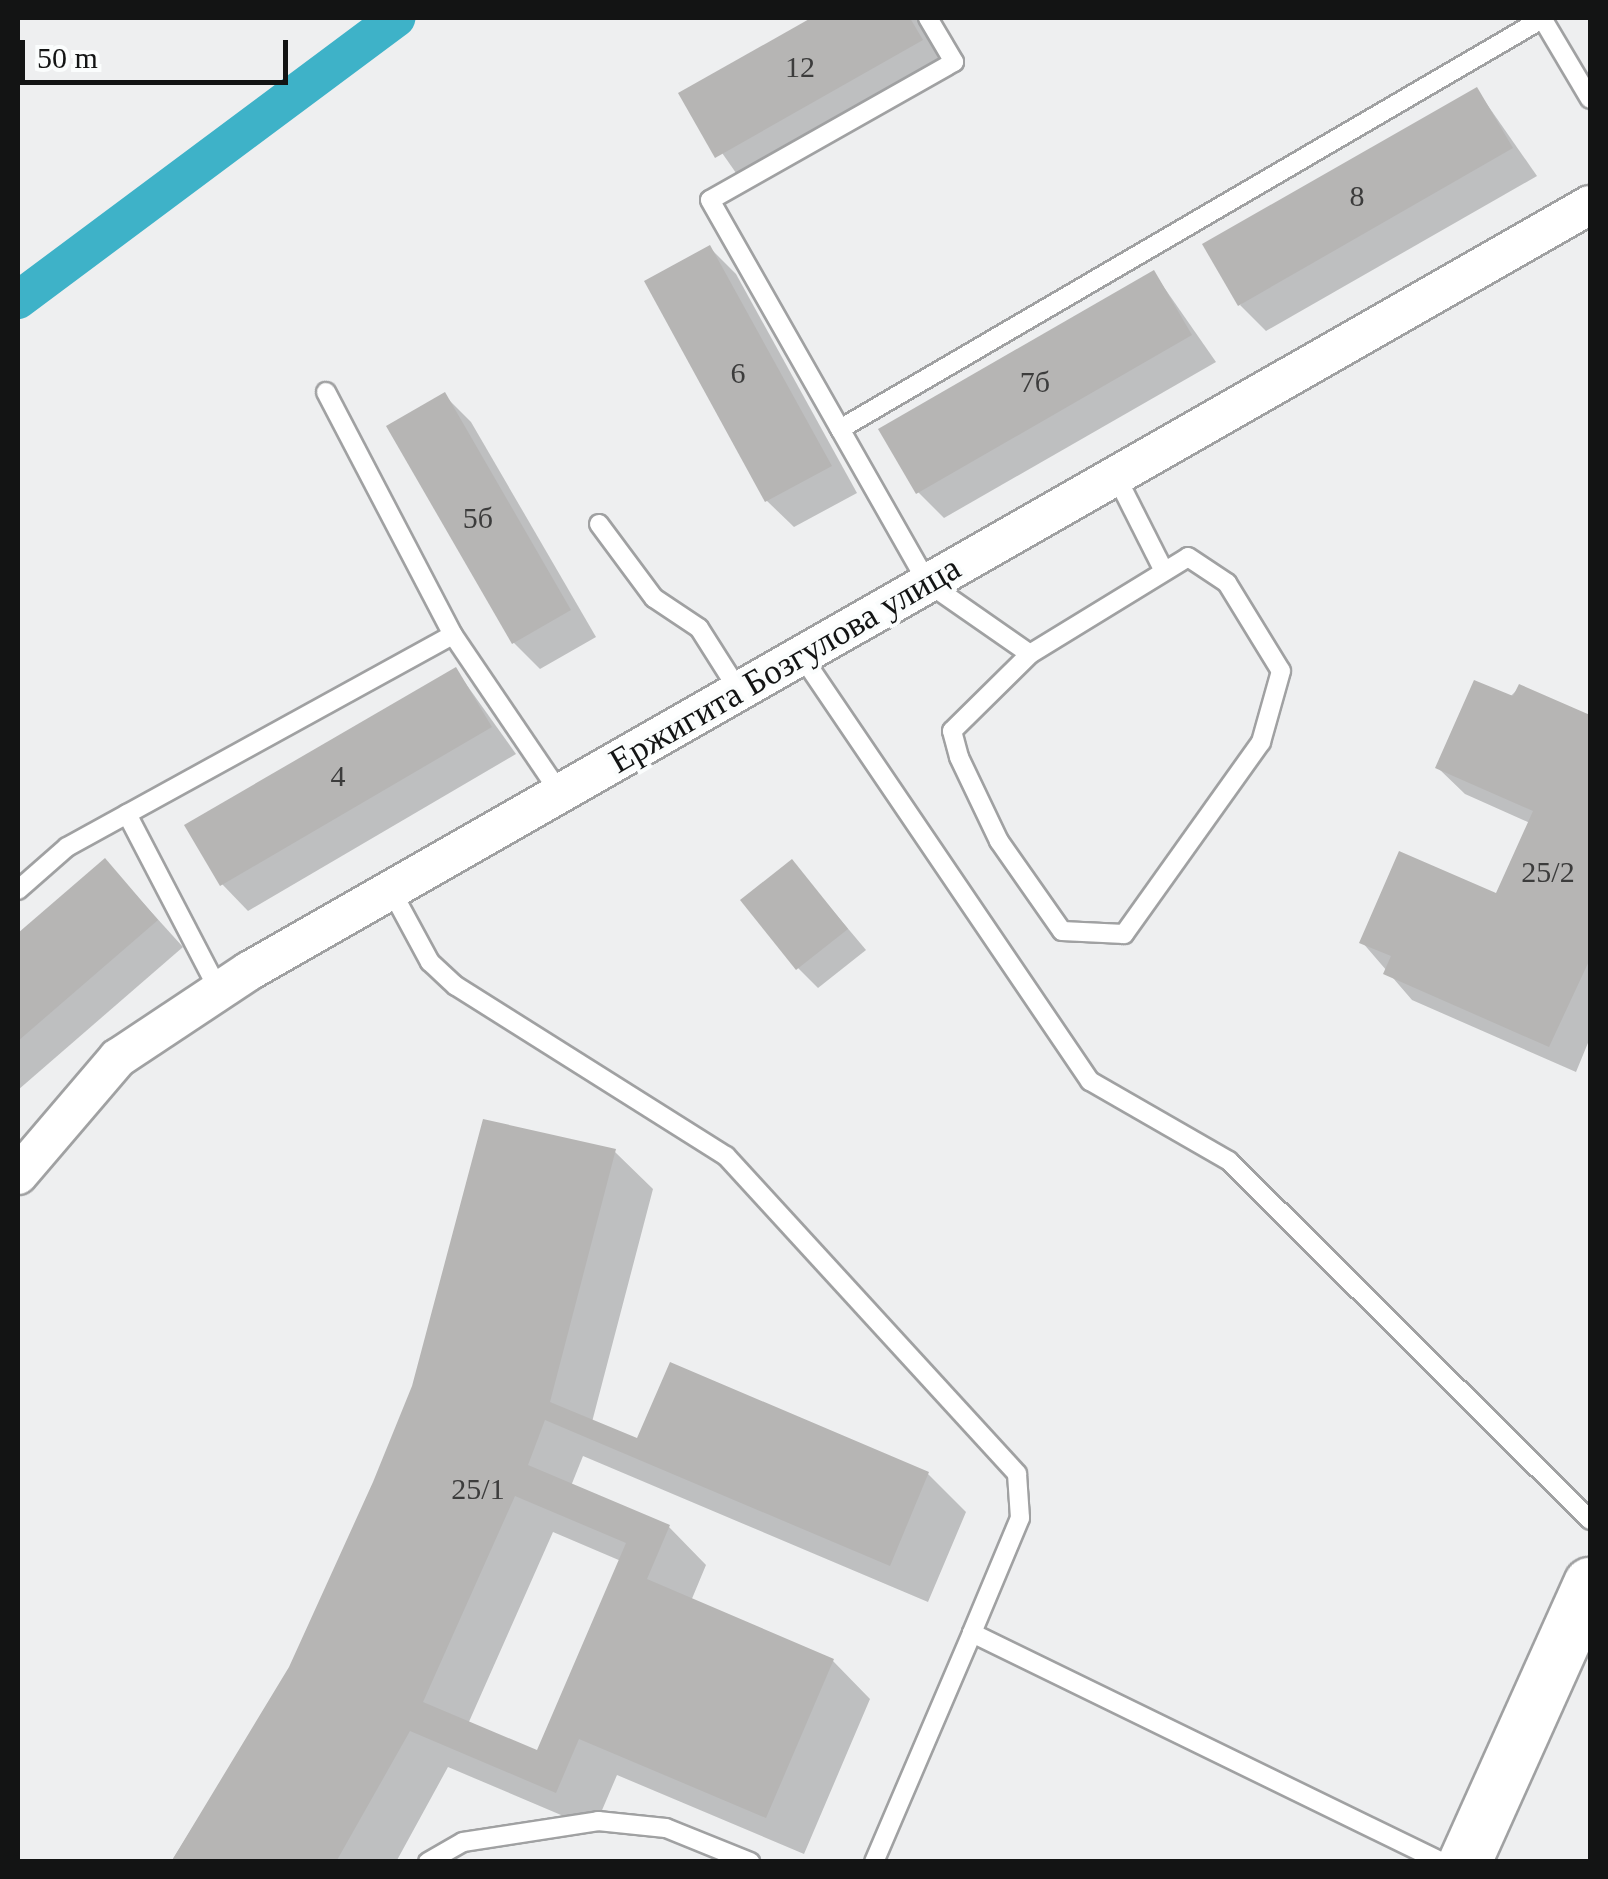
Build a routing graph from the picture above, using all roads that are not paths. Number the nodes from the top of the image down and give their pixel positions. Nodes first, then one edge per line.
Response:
1 (928, 18) edge
2 (1542, 18) edge
3 (1590, 99) edge
4 (1590, 204) edge
5 (326, 392) dead end
6 (840, 429) junction
7 (1116, 476) junction
8 (599, 524) dead end
9 (1162, 567) junction
10 (928, 584) junction
11 (454, 635) junction
12 (1030, 654) junction
13 (800, 656) junction
14 (739, 691) junction
15 (560, 794) junction
16 (127, 814) junction
17 (18, 890) edge
18 (391, 890) junction
19 (219, 991) junction
20 (18, 1174) edge
21 (1590, 1520) edge
22 (1590, 1584) edge
23 (972, 1633) junction
24 (428, 1862) edge
25 (750, 1862) edge
26 (874, 1862) edge
27 (1442, 1862) edge
28 (1464, 1862) edge

1 - 6 lane
2 - 3 lane
2 - 6 lane
4 - 7 street, Ержигита Бозгулова улица
5 - 11 lane
6 - 10 lane
7 - 9 lane
7 - 10 street, Ержигита Бозгулова улица
8 - 14 lane
9 - 12 lane
9 - 12 lane
10 - 12 lane
10 - 13 street, Ержигита Бозгулова улица
11 - 15 lane
11 - 16 lane
13 - 14 street, Ержигита Бозгулова улица
13 - 21 lane
14 - 15 street, Ержигита Бозгулова улица
15 - 18 street, Ержигита Бозгулова улица
16 - 17 lane
16 - 19 lane
18 - 19 street, Ержигита Бозгулова улица
18 - 23 lane
19 - 20 street, Ержигита Бозгулова улица
22 - 28 main road
23 - 26 lane
23 - 27 lane
24 - 25 lane

